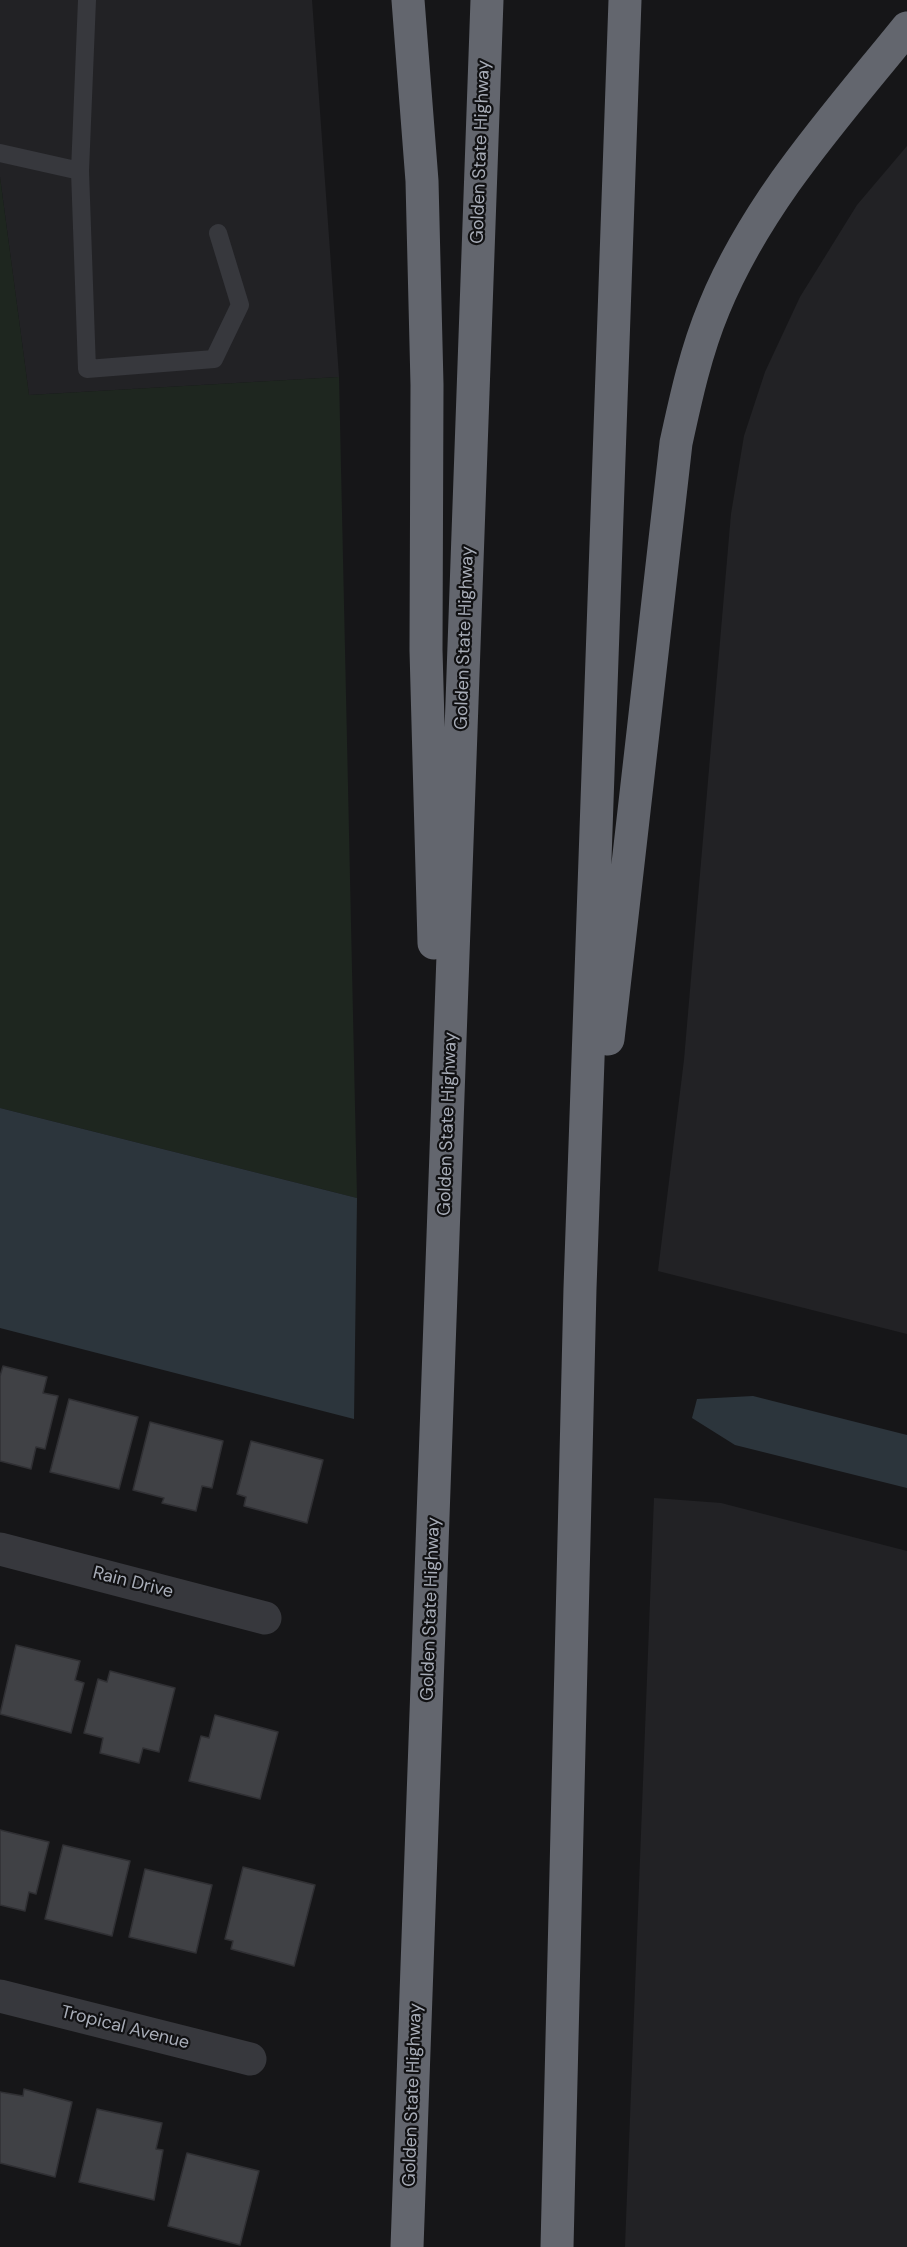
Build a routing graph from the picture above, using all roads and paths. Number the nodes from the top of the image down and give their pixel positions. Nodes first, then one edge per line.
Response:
1 (87, 0) edge
2 (408, 0) edge
3 (487, 0) edge
4 (625, 0) edge
5 (907, 27) edge
6 (0, 153) edge
7 (80, 171) junction
8 (218, 233) dead end
9 (443, 1273) junction
10 (580, 1288) junction
11 (0, 1549) edge
12 (266, 1618) dead end
13 (0, 1996) edge
14 (250, 2059) dead end
15 (407, 2247) edge
16 (557, 2247) edge

1 - 7 lane
2 - 9 highway
3 - 9 highway, Golden State Highway
4 - 10 highway
5 - 10 highway
6 - 7 lane
7 - 8 lane
9 - 15 highway, Golden State Highway
10 - 16 highway
11 - 12 street, Rain Drive
13 - 14 street, Tropical Avenue

